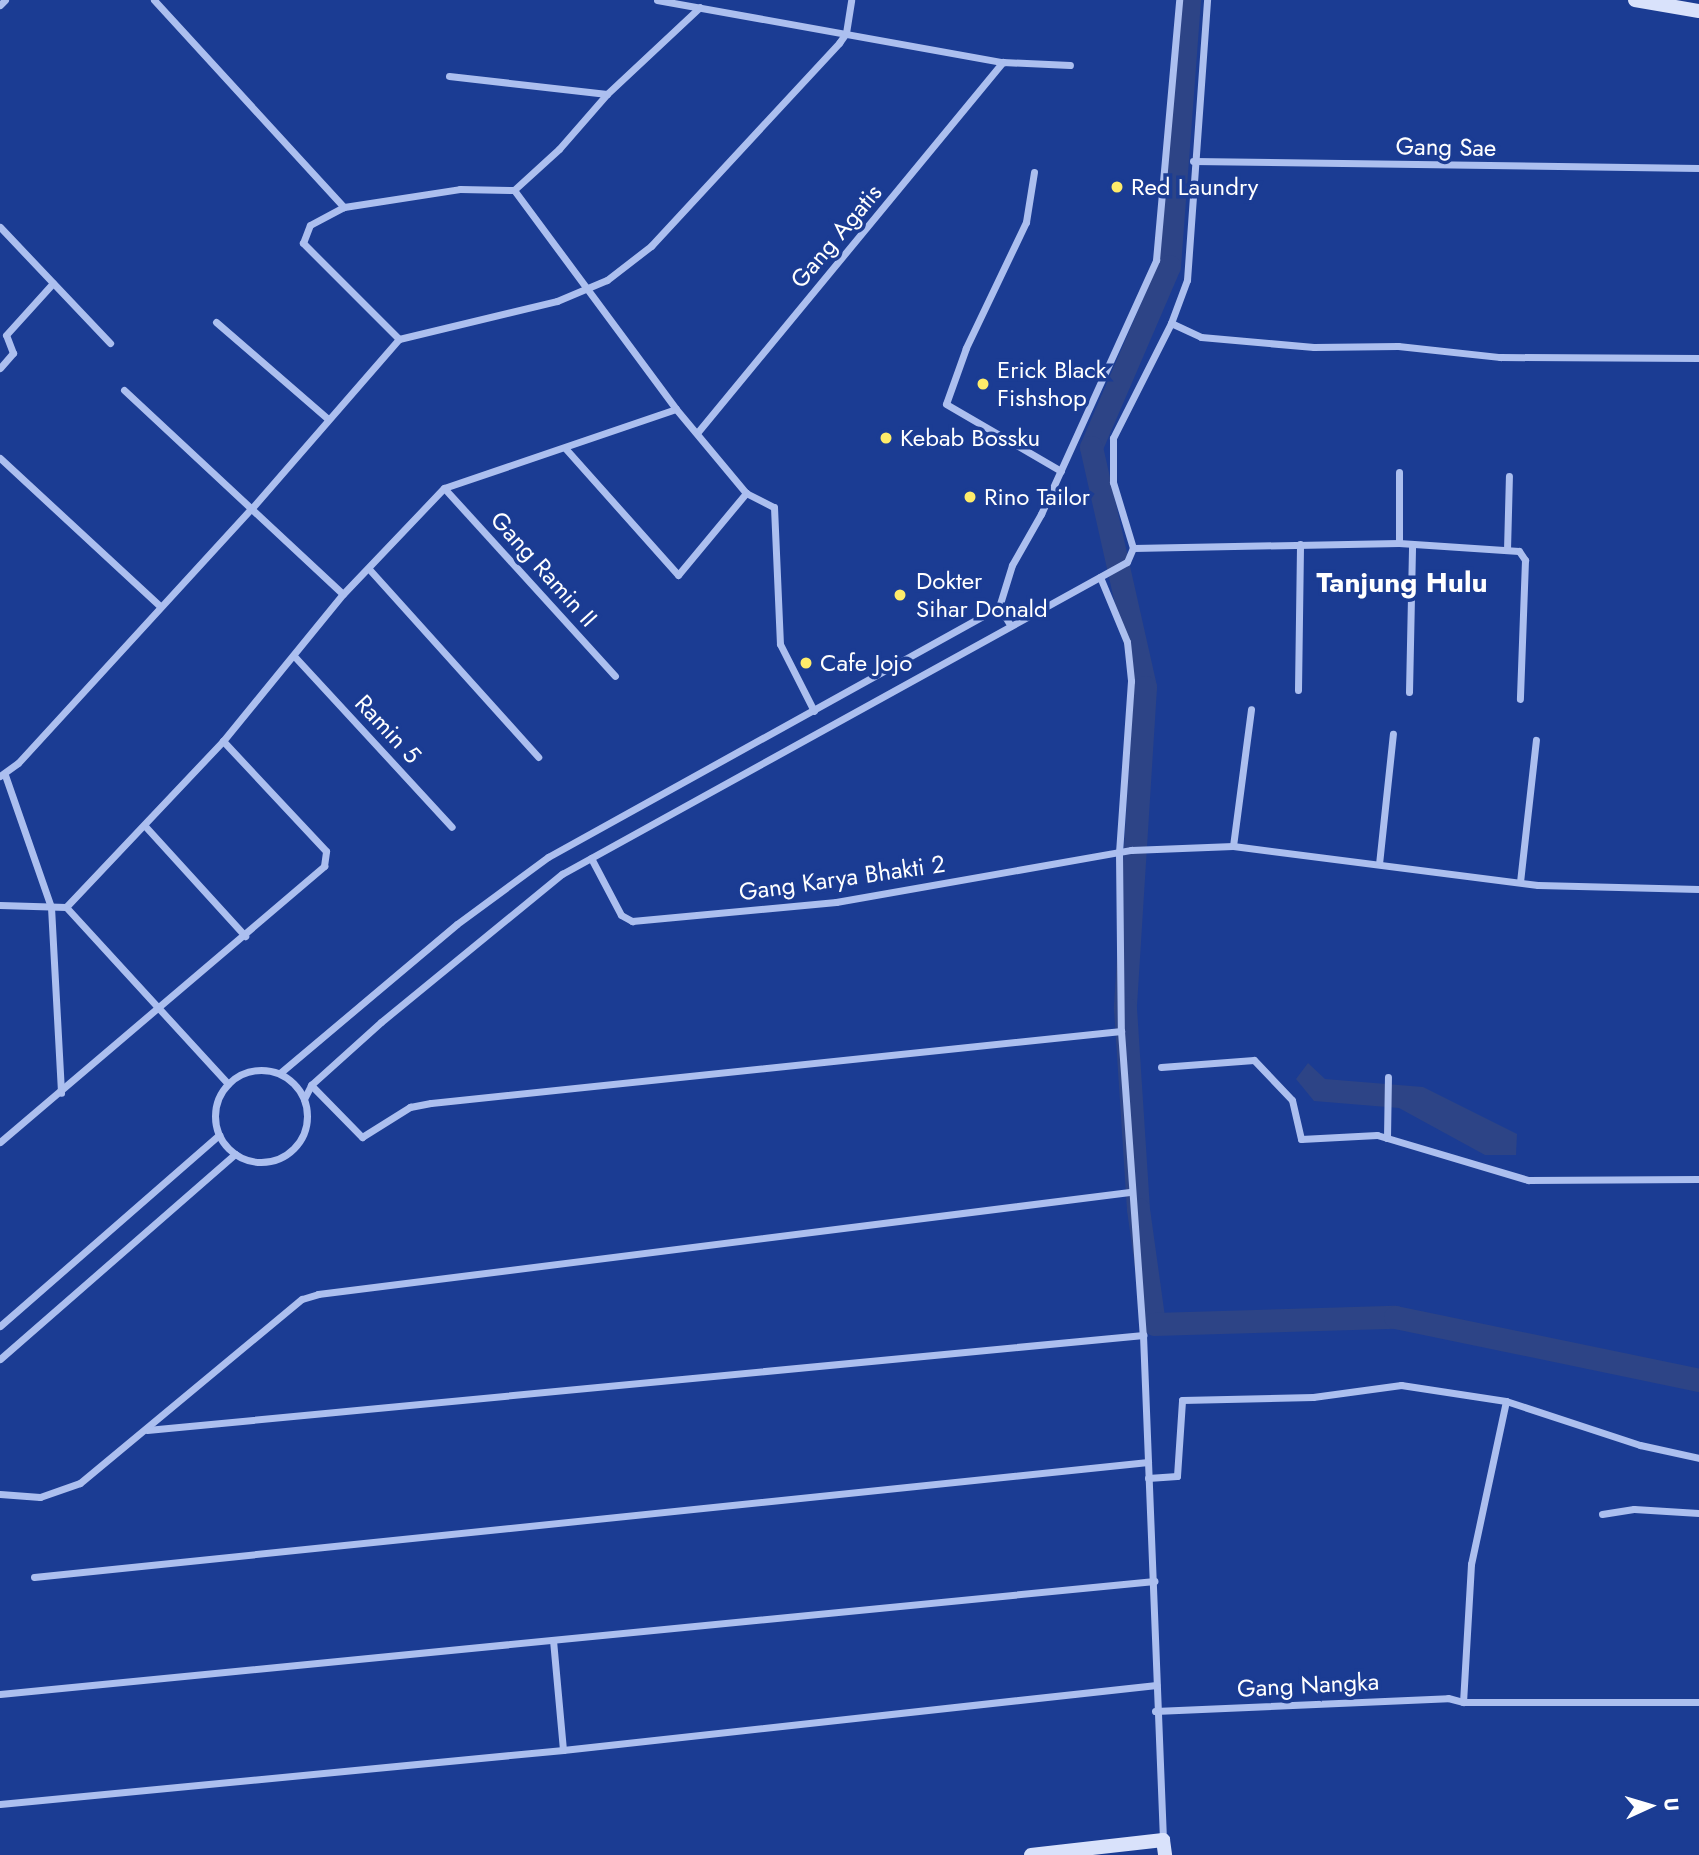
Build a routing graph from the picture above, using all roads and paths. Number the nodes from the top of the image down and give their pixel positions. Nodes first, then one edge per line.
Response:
1 (5, 0) edge
2 (154, 0) edge
3 (657, 0) edge
4 (851, 0) edge
5 (1179, 0) edge
6 (1207, 0) edge
7 (1635, 0) edge
8 (0, 5) edge
9 (700, 7) junction
10 (1699, 11) edge
11 (846, 33) junction
12 (1003, 62) junction
13 (1070, 65) dead end
14 (449, 76) dead end
15 (607, 94) junction
16 (1193, 161) junction
17 (1699, 168) edge
18 (1034, 172) dead end
19 (514, 190) junction
20 (344, 207) junction
21 (0, 227) edge
22 (54, 283) junction
23 (590, 290) junction
24 (216, 322) dead end
25 (1171, 323) junction
26 (399, 339) junction
27 (110, 343) dead end
28 (1699, 358) edge
29 (0, 368) edge
30 (124, 390) dead end
31 (676, 409) junction
32 (328, 419) junction
33 (697, 433) junction
34 (565, 448) junction
35 (0, 458) edge
36 (1061, 471) junction
37 (1399, 472) dead end
38 (1509, 476) dead end
39 (444, 488) junction
40 (746, 493) junction
41 (252, 508) junction
42 (1399, 543) junction
43 (1300, 544) junction
44 (1412, 544) junction
45 (1133, 548) junction
46 (1507, 550) junction
47 (369, 569) junction
48 (1103, 576) junction
49 (343, 594) junction
50 (159, 605) junction
51 (999, 607) junction
52 (1011, 626) junction
53 (295, 657) junction
54 (615, 676) dead end
55 (1298, 690) dead end
56 (1409, 692) dead end
57 (1520, 699) dead end
58 (1251, 709) dead end
59 (814, 711) junction
60 (1393, 734) dead end
61 (1536, 740) dead end
62 (223, 741) junction
63 (538, 757) dead end
64 (2, 776) edge
65 (145, 826) junction
66 (453, 827) dead end
67 (1233, 846) junction
68 (1119, 853) junction
69 (591, 858) junction
70 (1379, 864) junction
71 (1520, 882) junction
72 (1699, 889) edge
73 (0, 905) edge
74 (51, 906) junction
75 (66, 907) junction
76 (245, 936) junction
77 (158, 1009) junction
78 (1121, 1031) junction
79 (1161, 1068) dead end
80 (280, 1073) junction
81 (1388, 1077) dead end
82 (228, 1084) junction
83 (312, 1085) junction
84 (61, 1093) junction
85 (304, 1099) junction
86 (219, 1135) junction
87 (1387, 1138) junction
88 (0, 1142) edge
89 (235, 1154) junction
90 (1699, 1179) edge
91 (1130, 1192) junction
92 (0, 1326) edge
93 (1143, 1335) junction
94 (0, 1359) edge
95 (1506, 1401) junction
96 (147, 1430) junction
97 (1699, 1458) edge
98 (1148, 1462) junction
99 (1148, 1478) junction
100 (0, 1494) edge
101 (1699, 1513) edge
102 (1602, 1514) dead end
103 (34, 1577) dead end
104 (1154, 1580) junction
105 (553, 1640) junction
106 (1156, 1685) junction
107 (0, 1694) edge
108 (1463, 1702) junction
109 (1699, 1702) edge
110 (1155, 1711) junction
111 (563, 1750) junction
112 (0, 1804) edge
113 (1164, 1848) edge
114 (1031, 1855) edge

1 - 8 street
2 - 20 street
3 - 9 street
4 - 11 street
5 - 36 street
6 - 16 street
7 - 10 street
9 - 11 street
9 - 15 street
11 - 12 street
11 - 23 street
12 - 13 street
12 - 33 street, Gang Agatis
14 - 15 street
15 - 19 street
16 - 17 street, Gang Sae
16 - 25 street
18 - 36 street
19 - 20 street
19 - 23 street
20 - 26 street
21 - 22 street
22 - 27 street
22 - 29 street
23 - 26 street
23 - 31 street
24 - 32 street
25 - 28 street
25 - 45 street
26 - 32 street
30 - 41 street
31 - 33 street
31 - 34 street
32 - 41 street
33 - 40 street
34 - 39 street
34 - 40 street
35 - 50 street
36 - 51 street
37 - 42 street
38 - 46 street
39 - 47 street
39 - 54 street, Gang Ramin II
40 - 59 street
41 - 49 street
41 - 50 street
42 - 43 street
42 - 44 street
43 - 45 street
43 - 55 street
44 - 46 street
44 - 56 street
45 - 48 street
46 - 57 street
47 - 49 street
47 - 63 street
48 - 52 street
48 - 68 street
49 - 53 street
50 - 64 street
51 - 52 street
51 - 59 street
52 - 69 street
53 - 62 street
53 - 66 street, Ramin 5
58 - 67 street
59 - 80 street
60 - 70 street
61 - 71 street
62 - 65 street
62 - 76 street
64 - 74 street
65 - 75 street
65 - 76 street
67 - 68 street, Gang Karya Bhakti 2
67 - 70 street, Gang Karya Bhakti 2
68 - 69 street, Gang Karya Bhakti 2
68 - 78 street
69 - 83 street
70 - 71 street, Gang Karya Bhakti 2
71 - 72 street, Gang Karya Bhakti 2
73 - 74 street
74 - 75 street
74 - 84 street
75 - 77 street
76 - 77 street
77 - 82 street
77 - 84 street
78 - 83 street
78 - 91 street
79 - 87 street
80 - 82 street
80 - 85 street
81 - 87 street
82 - 86 street
83 - 85 street
84 - 88 street
85 - 89 street
86 - 89 street
86 - 92 street
87 - 90 street
89 - 94 street
91 - 93 street
91 - 96 street
93 - 96 street
93 - 98 street
95 - 97 street
95 - 99 street
95 - 108 street
96 - 100 street
98 - 99 street
98 - 103 street
99 - 104 street
101 - 102 street
104 - 105 street
104 - 106 street
105 - 107 street
105 - 111 street
106 - 110 street
106 - 111 street
108 - 109 street, Gang Nangka
108 - 110 street, Gang Nangka
110 - 113 street
111 - 112 street
113 - 114 street

